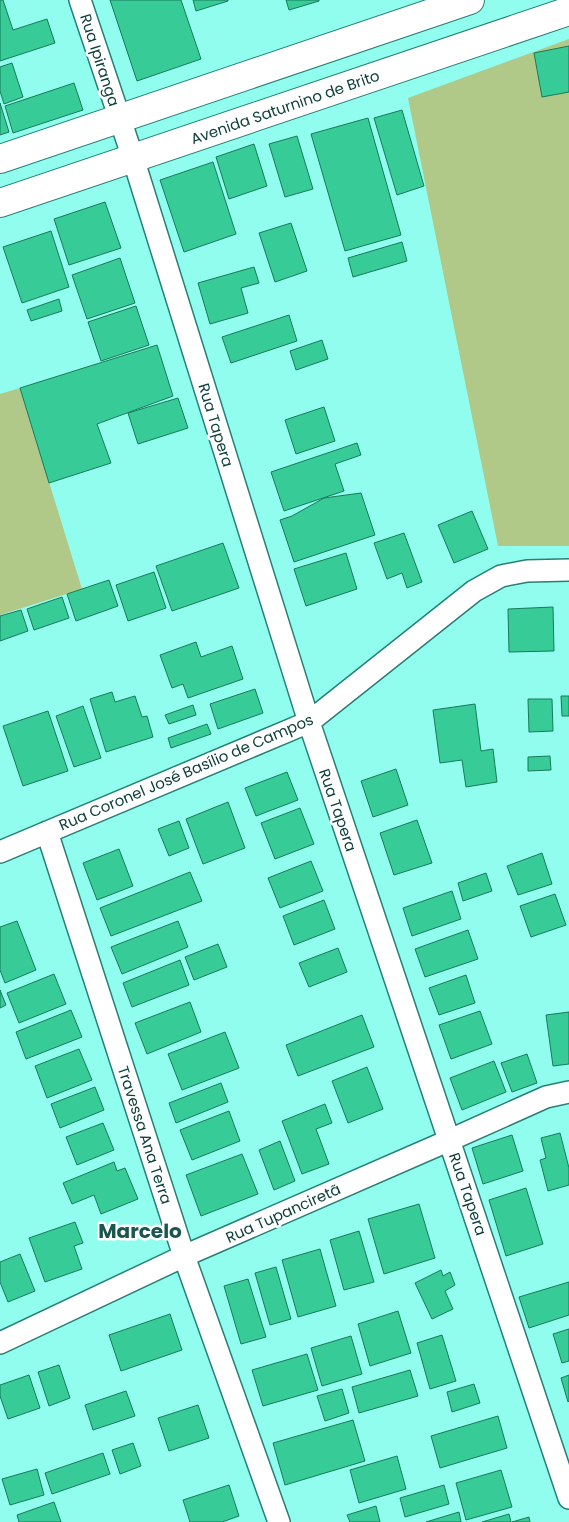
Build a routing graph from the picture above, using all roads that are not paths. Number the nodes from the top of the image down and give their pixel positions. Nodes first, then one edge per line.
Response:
1 (80, 0) edge
2 (470, 0) edge
3 (569, 12) edge
4 (119, 119) junction
5 (132, 158) junction
6 (0, 159) edge
7 (0, 203) edge
8 (569, 570) edge
9 (309, 722) junction
10 (47, 832) junction
11 (0, 852) edge
12 (569, 1092) edge
13 (450, 1140) junction
14 (184, 1256) junction
15 (0, 1343) edge
16 (569, 1498) edge
17 (279, 1522) edge

1 - 4 street, Rua Ipiranga
2 - 4 main road
3 - 5 main road, Avenida Saturnino de Brito
4 - 5 street, Rua Tapera
4 - 6 main road
5 - 7 main road, Avenida Saturnino de Brito
5 - 9 street, Rua Tapera
8 - 9 street, Rua Coronel José Basílio de Campos
9 - 10 street, Rua Coronel José Basílio de Campos
9 - 13 street, Rua Tapera
10 - 11 street, Rua Coronel José Basílio de Campos
10 - 14 street, Travessa Ana Terra
12 - 13 street, Rua Tupanciretã
13 - 14 street, Rua Tupanciretã
13 - 16 street, Rua Tapera
14 - 15 street, Rua Tupanciretã
14 - 17 street, Travessa Ana Terra

